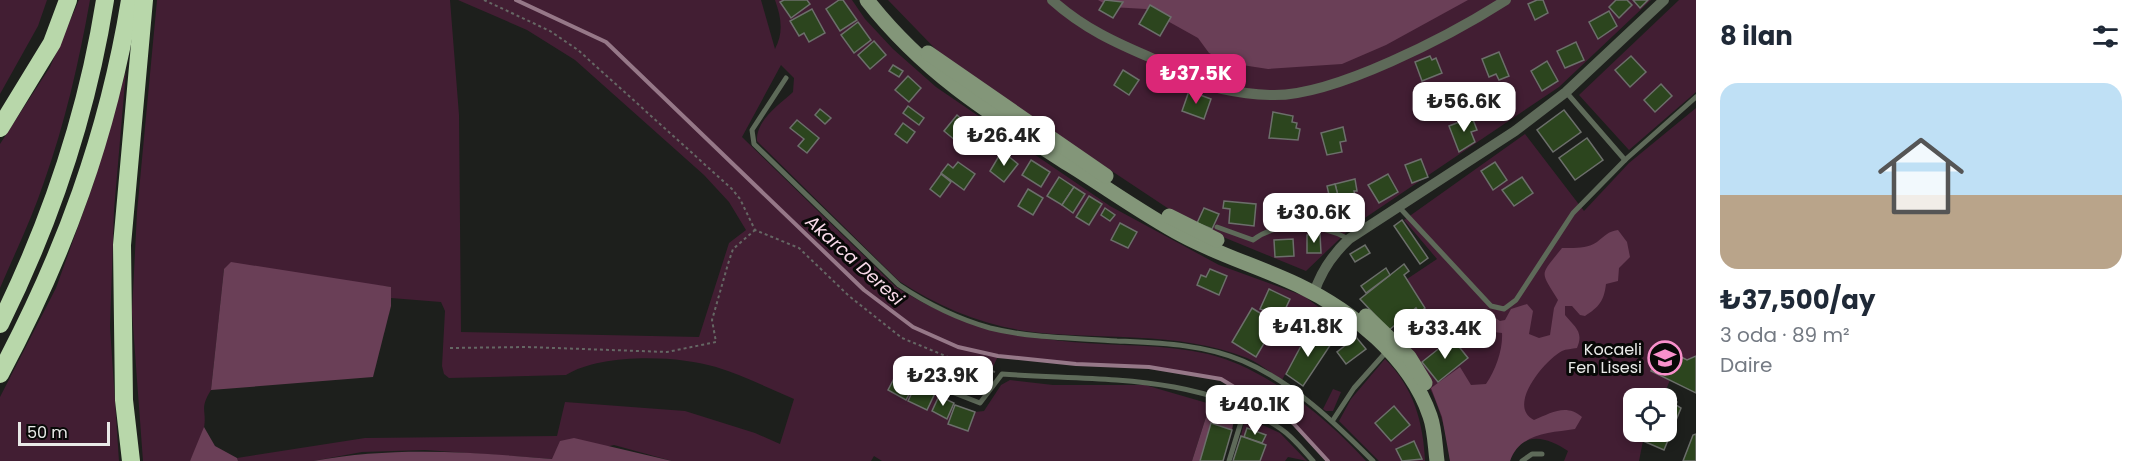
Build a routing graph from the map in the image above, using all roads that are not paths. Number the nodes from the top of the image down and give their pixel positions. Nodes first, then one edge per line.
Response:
1 (68, 0) edge
2 (105, 0) edge
3 (130, 0) edge
4 (144, 0) edge
5 (867, 0) edge
6 (879, 0) edge
7 (1052, 0) edge
8 (1506, 0) edge
9 (1664, 0) edge
10 (786, 78) dead end
11 (1566, 92) junction
12 (1696, 97) edge
13 (0, 128) edge
14 (1624, 160) junction
15 (1399, 207) junction
16 (1217, 227) dead end
17 (1349, 240) junction
18 (1316, 288) junction
19 (0, 324) edge
20 (1388, 350) junction
21 (0, 374) edge
22 (916, 378) dead end
23 (1245, 409) junction
24 (1333, 420) junction
25 (1542, 454) dead end
26 (131, 461) edge
27 (1229, 461) edge
28 (1313, 461) edge
29 (1373, 461) edge
30 (1437, 461) edge
31 (1445, 461) edge
32 (1522, 461) edge

1 - 13 highway
2 - 19 highway
3 - 21 highway
4 - 26 highway
5 - 18 main road
6 - 18 main road
7 - 8 street
9 - 11 street
10 - 24 lane
11 - 14 lane
11 - 15 street
12 - 14 lane
14 - 15 lane
15 - 17 street
16 - 17 lane
17 - 18 street
18 - 20 main road
18 - 31 main road
20 - 24 lane
20 - 30 main road
22 - 23 lane
23 - 27 lane
23 - 28 lane
24 - 29 lane
25 - 32 lane

